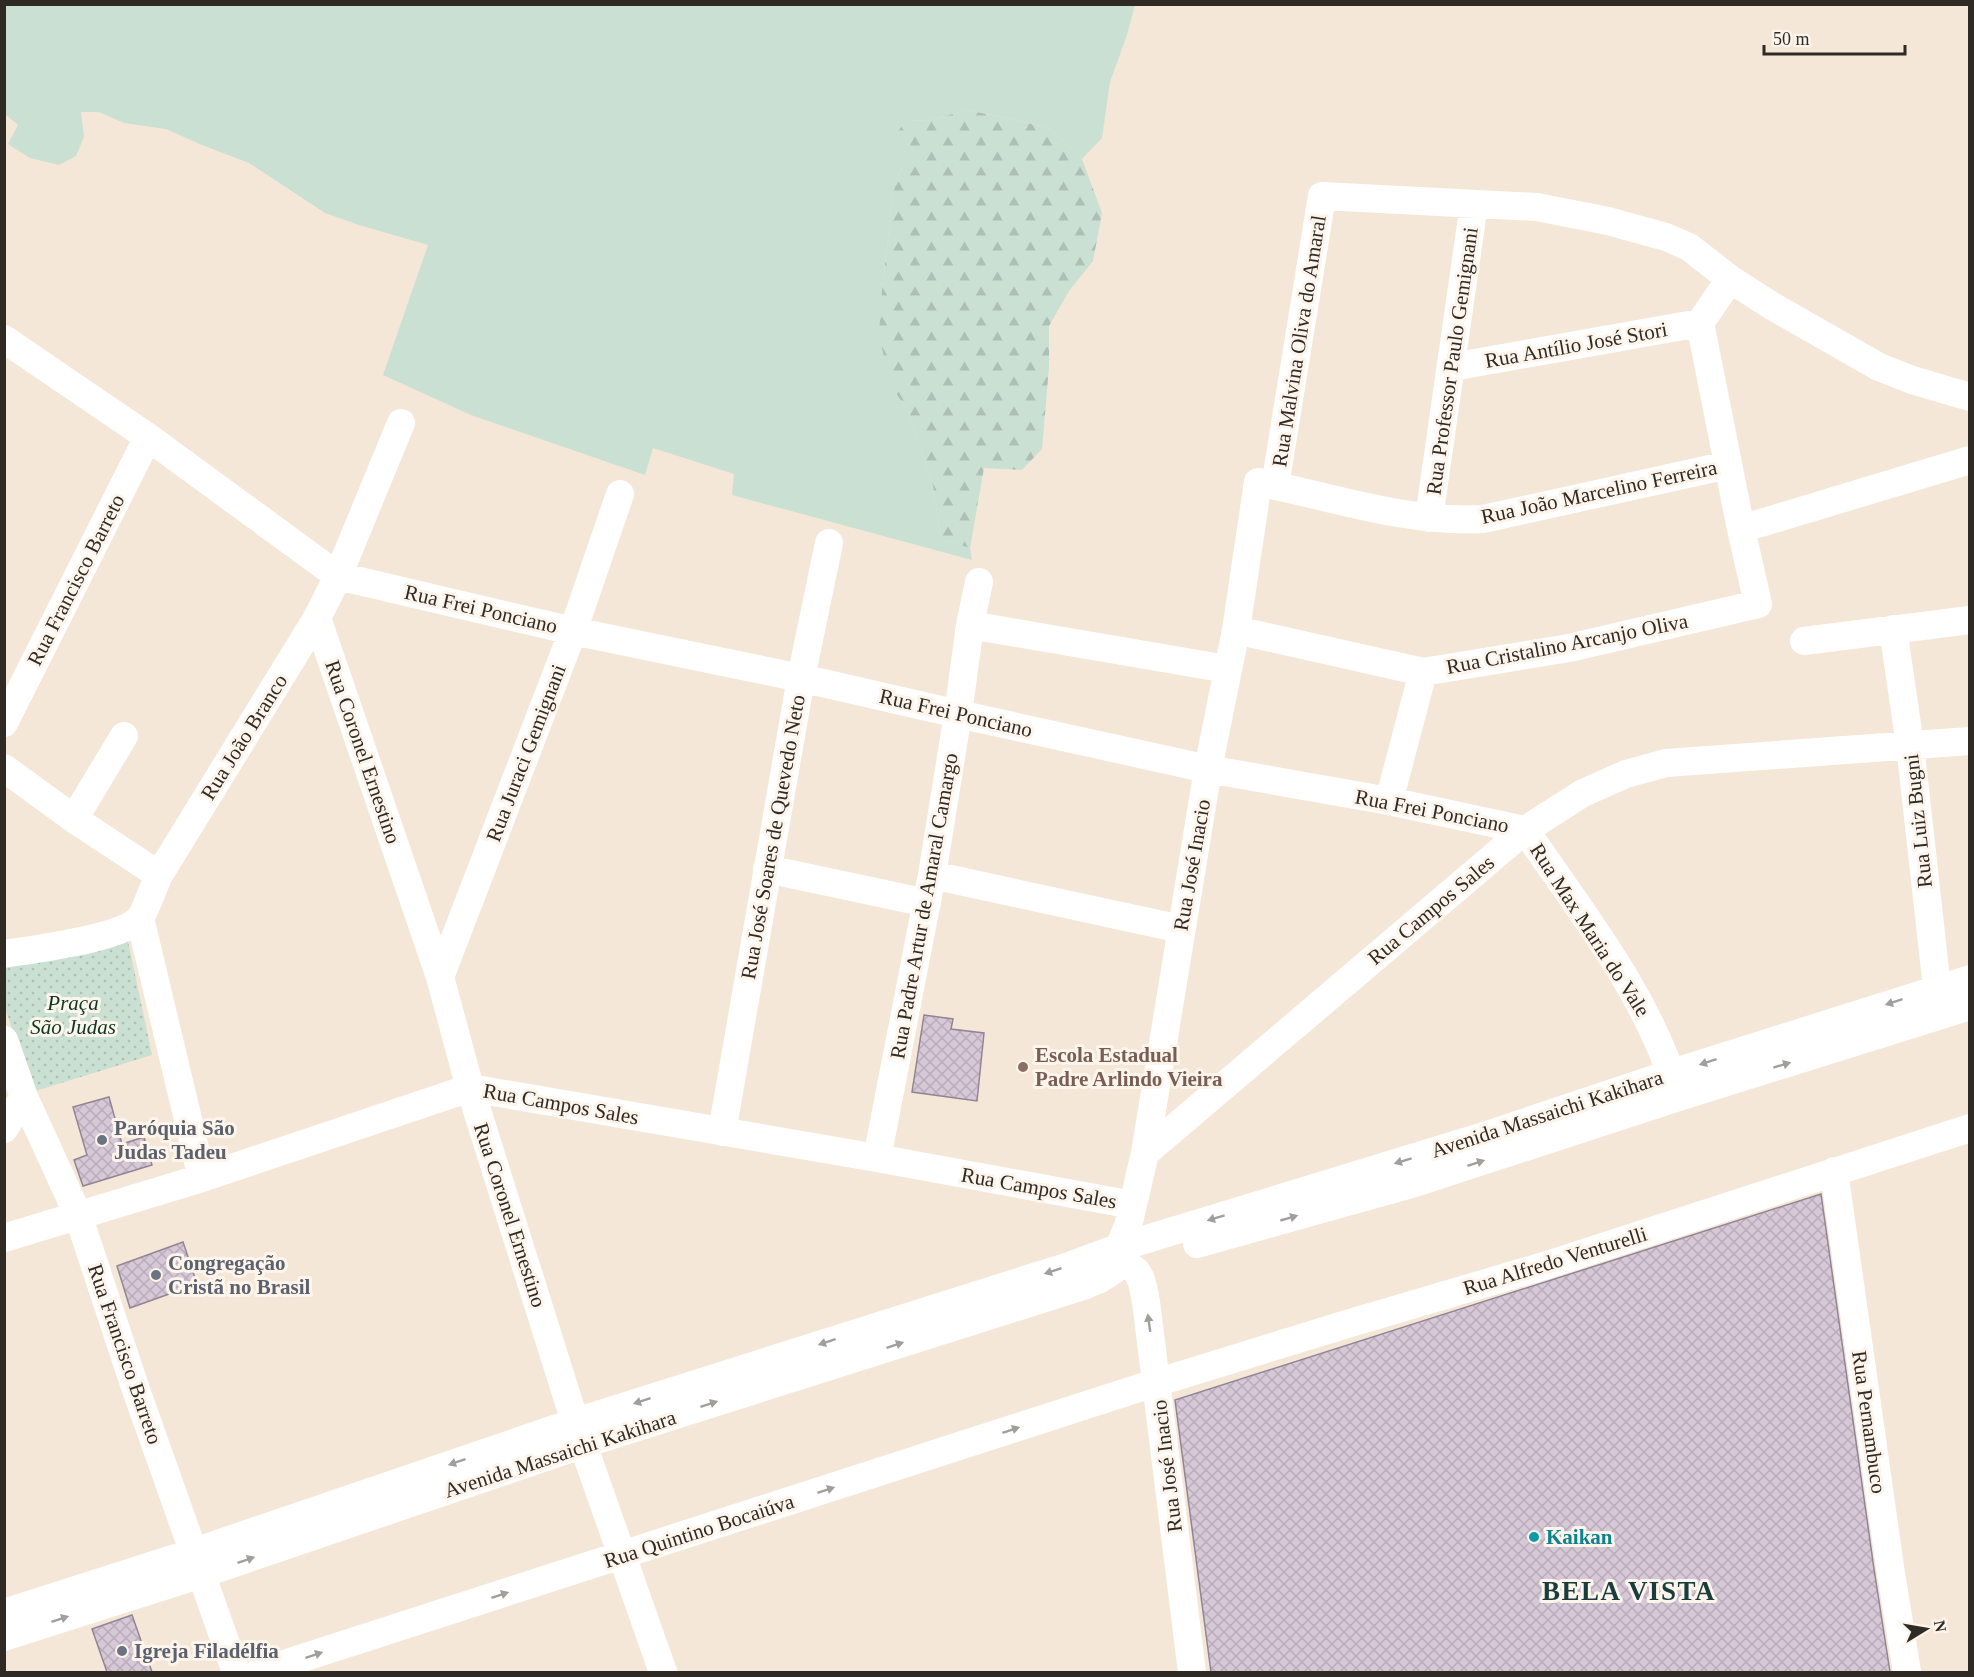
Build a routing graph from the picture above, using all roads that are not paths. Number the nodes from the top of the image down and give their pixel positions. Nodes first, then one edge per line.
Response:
1 (1474, 204) junction
2 (1730, 279) junction
3 (1700, 323) junction
4 (4, 339) edge
5 (1452, 367) junction
6 (1970, 397) edge
7 (401, 423) dead end
8 (148, 437) junction
9 (1970, 460) edge
10 (1728, 465) junction
11 (1267, 484) junction
12 (620, 494) dead end
13 (1430, 518) junction
14 (1741, 529) junction
15 (829, 543) dead end
16 (338, 576) junction
17 (979, 582) dead end
18 (317, 618) junction
19 (1970, 620) edge
20 (970, 626) junction
21 (1893, 628) junction
22 (1236, 630) junction
23 (573, 631) junction
24 (1804, 641) dead end
25 (1227, 669) junction
26 (1423, 672) junction
27 (801, 678) junction
28 (958, 714) junction
29 (4, 723) edge
30 (124, 736) dead end
31 (1970, 741) edge
32 (1910, 745) junction
33 (4, 768) edge
34 (1208, 769) junction
35 (1389, 801) junction
36 (74, 819) junction
37 (1525, 830) junction
38 (767, 869) junction
39 (932, 874) junction
40 (159, 875) junction
41 (927, 903) junction
42 (140, 918) junction
43 (1181, 929) junction
44 (4, 954) edge
45 (440, 977) junction
46 (1970, 979) edge
47 (1950, 1003) edge
48 (4, 1040) edge
49 (1675, 1085) junction
50 (470, 1088) junction
51 (24, 1097) junction
52 (1970, 1128) edge
53 (4, 1130) edge
54 (722, 1132) junction
55 (1145, 1153) junction
56 (877, 1158) junction
57 (1834, 1171) junction
58 (202, 1178) junction
59 (1133, 1205) junction
60 (78, 1215) junction
61 (4, 1238) edge
62 (1121, 1259) junction
63 (1148, 1385) junction
64 (580, 1433) junction
65 (623, 1556) junction
66 (198, 1563) junction
67 (4, 1613) edge
68 (4, 1637) edge
69 (236, 1672) edge
70 (259, 1672) edge
71 (663, 1672) edge
72 (1175, 1672) edge
73 (1192, 1672) edge
74 (1907, 1672) edge

1 - 2 street
1 - 5 street, Rua Professor Paulo Gemignani
1 - 11 street, Rua Malvina Oliva do Amaral
2 - 3 street
2 - 6 street
3 - 5 street, Rua Antílio José Stori
3 - 10 street
4 - 8 street, Rua Frei Ponciano
5 - 13 street, Rua Professor Paulo Gemignani
7 - 16 street, Rua João Branco
8 - 16 street, Rua Frei Ponciano
8 - 29 street, Rua Francisco Barreto
9 - 14 street
10 - 13 street, Rua João Marcelino Ferreira
10 - 14 street
11 - 13 street, Rua João Marcelino Ferreira
11 - 22 street, Rua José Inacio
12 - 23 street, Rua Juraci Gemignani
14 - 26 street, Rua Cristalino Arcanjo Oliva
15 - 27 street, Rua José Soares de Quevedo Neto
16 - 18 street, Rua João Branco
16 - 23 street, Rua Frei Ponciano
17 - 20 street, Rua Padre Artur de Amaral Camargo
18 - 40 street, Rua João Branco
18 - 45 street, Rua Coronel Ernestino
19 - 21 street
20 - 25 street
20 - 28 street, Rua Padre Artur de Amaral Camargo
21 - 24 street
21 - 32 street, Rua Luiz Bugni
22 - 25 street, Rua José Inacio
22 - 26 street, Rua Cristalino Arcanjo Oliva
23 - 27 street, Rua Frei Ponciano
23 - 45 street, Rua Juraci Gemignani
25 - 34 street, Rua José Inacio
26 - 35 street
27 - 28 street, Rua Frei Ponciano
27 - 38 street, Rua José Soares de Quevedo Neto
28 - 34 street, Rua Frei Ponciano
28 - 39 street, Rua Padre Artur de Amaral Camargo
30 - 36 street
31 - 32 street, Rua Frei Ponciano
32 - 37 street, Rua Frei Ponciano
32 - 47 street, Rua Luiz Bugni
33 - 36 street
34 - 35 street, Rua Frei Ponciano
34 - 43 street, Rua José Inacio
35 - 37 street, Rua Frei Ponciano
36 - 40 street
37 - 49 street, Rua Max Maria do Vale
37 - 55 street, Rua Campos Sales
38 - 41 street
38 - 54 street, Rua José Soares de Quevedo Neto
39 - 41 street, Rua Padre Artur de Amaral Camargo
39 - 43 street
40 - 42 street, Rua João Branco
41 - 56 street, Rua Padre Artur de Amaral Camargo
42 - 44 street
42 - 58 street
43 - 55 street, Rua José Inacio
45 - 50 street, Rua Coronel Ernestino
46 - 47 street, Avenida Massaichi Kakihara
47 - 49 street, Avenida Massaichi Kakihara
48 - 51 street, Rua Francisco Barreto
49 - 62 street, Avenida Massaichi Kakihara
50 - 54 street, Rua Campos Sales
50 - 58 street, Rua Campos Sales
50 - 64 street, Rua Coronel Ernestino
51 - 53 street
51 - 60 street, Rua Francisco Barreto
52 - 57 street, Rua Alfredo Venturelli
54 - 56 street, Rua Campos Sales
55 - 59 street, Rua José Inacio
56 - 59 street, Rua Campos Sales
57 - 63 street, Rua Alfredo Venturelli
57 - 74 street, Rua Pernambuco
58 - 60 street, Rua Campos Sales
59 - 62 street, Rua José Inacio
60 - 61 street, Rua Campos Sales
60 - 66 street, Rua Francisco Barreto
62 - 63 street, Rua José Inacio
62 - 64 street, Avenida Massaichi Kakihara
65 -> 63 street, Rua Quintino Bocaiúva
63 - 72 street, Rua José Inacio
63 - 73 street, Rua José Inacio
64 - 65 street, Rua Coronel Ernestino
64 - 66 street, Avenida Massaichi Kakihara
70 -> 65 street, Rua Quintino Bocaiúva
65 - 71 street, Rua Coronel Ernestino
66 - 67 street, Avenida Massaichi Kakihara
68 -> 66 street, Avenida Massaichi Kakihara
66 - 69 street, Rua Francisco Barreto

